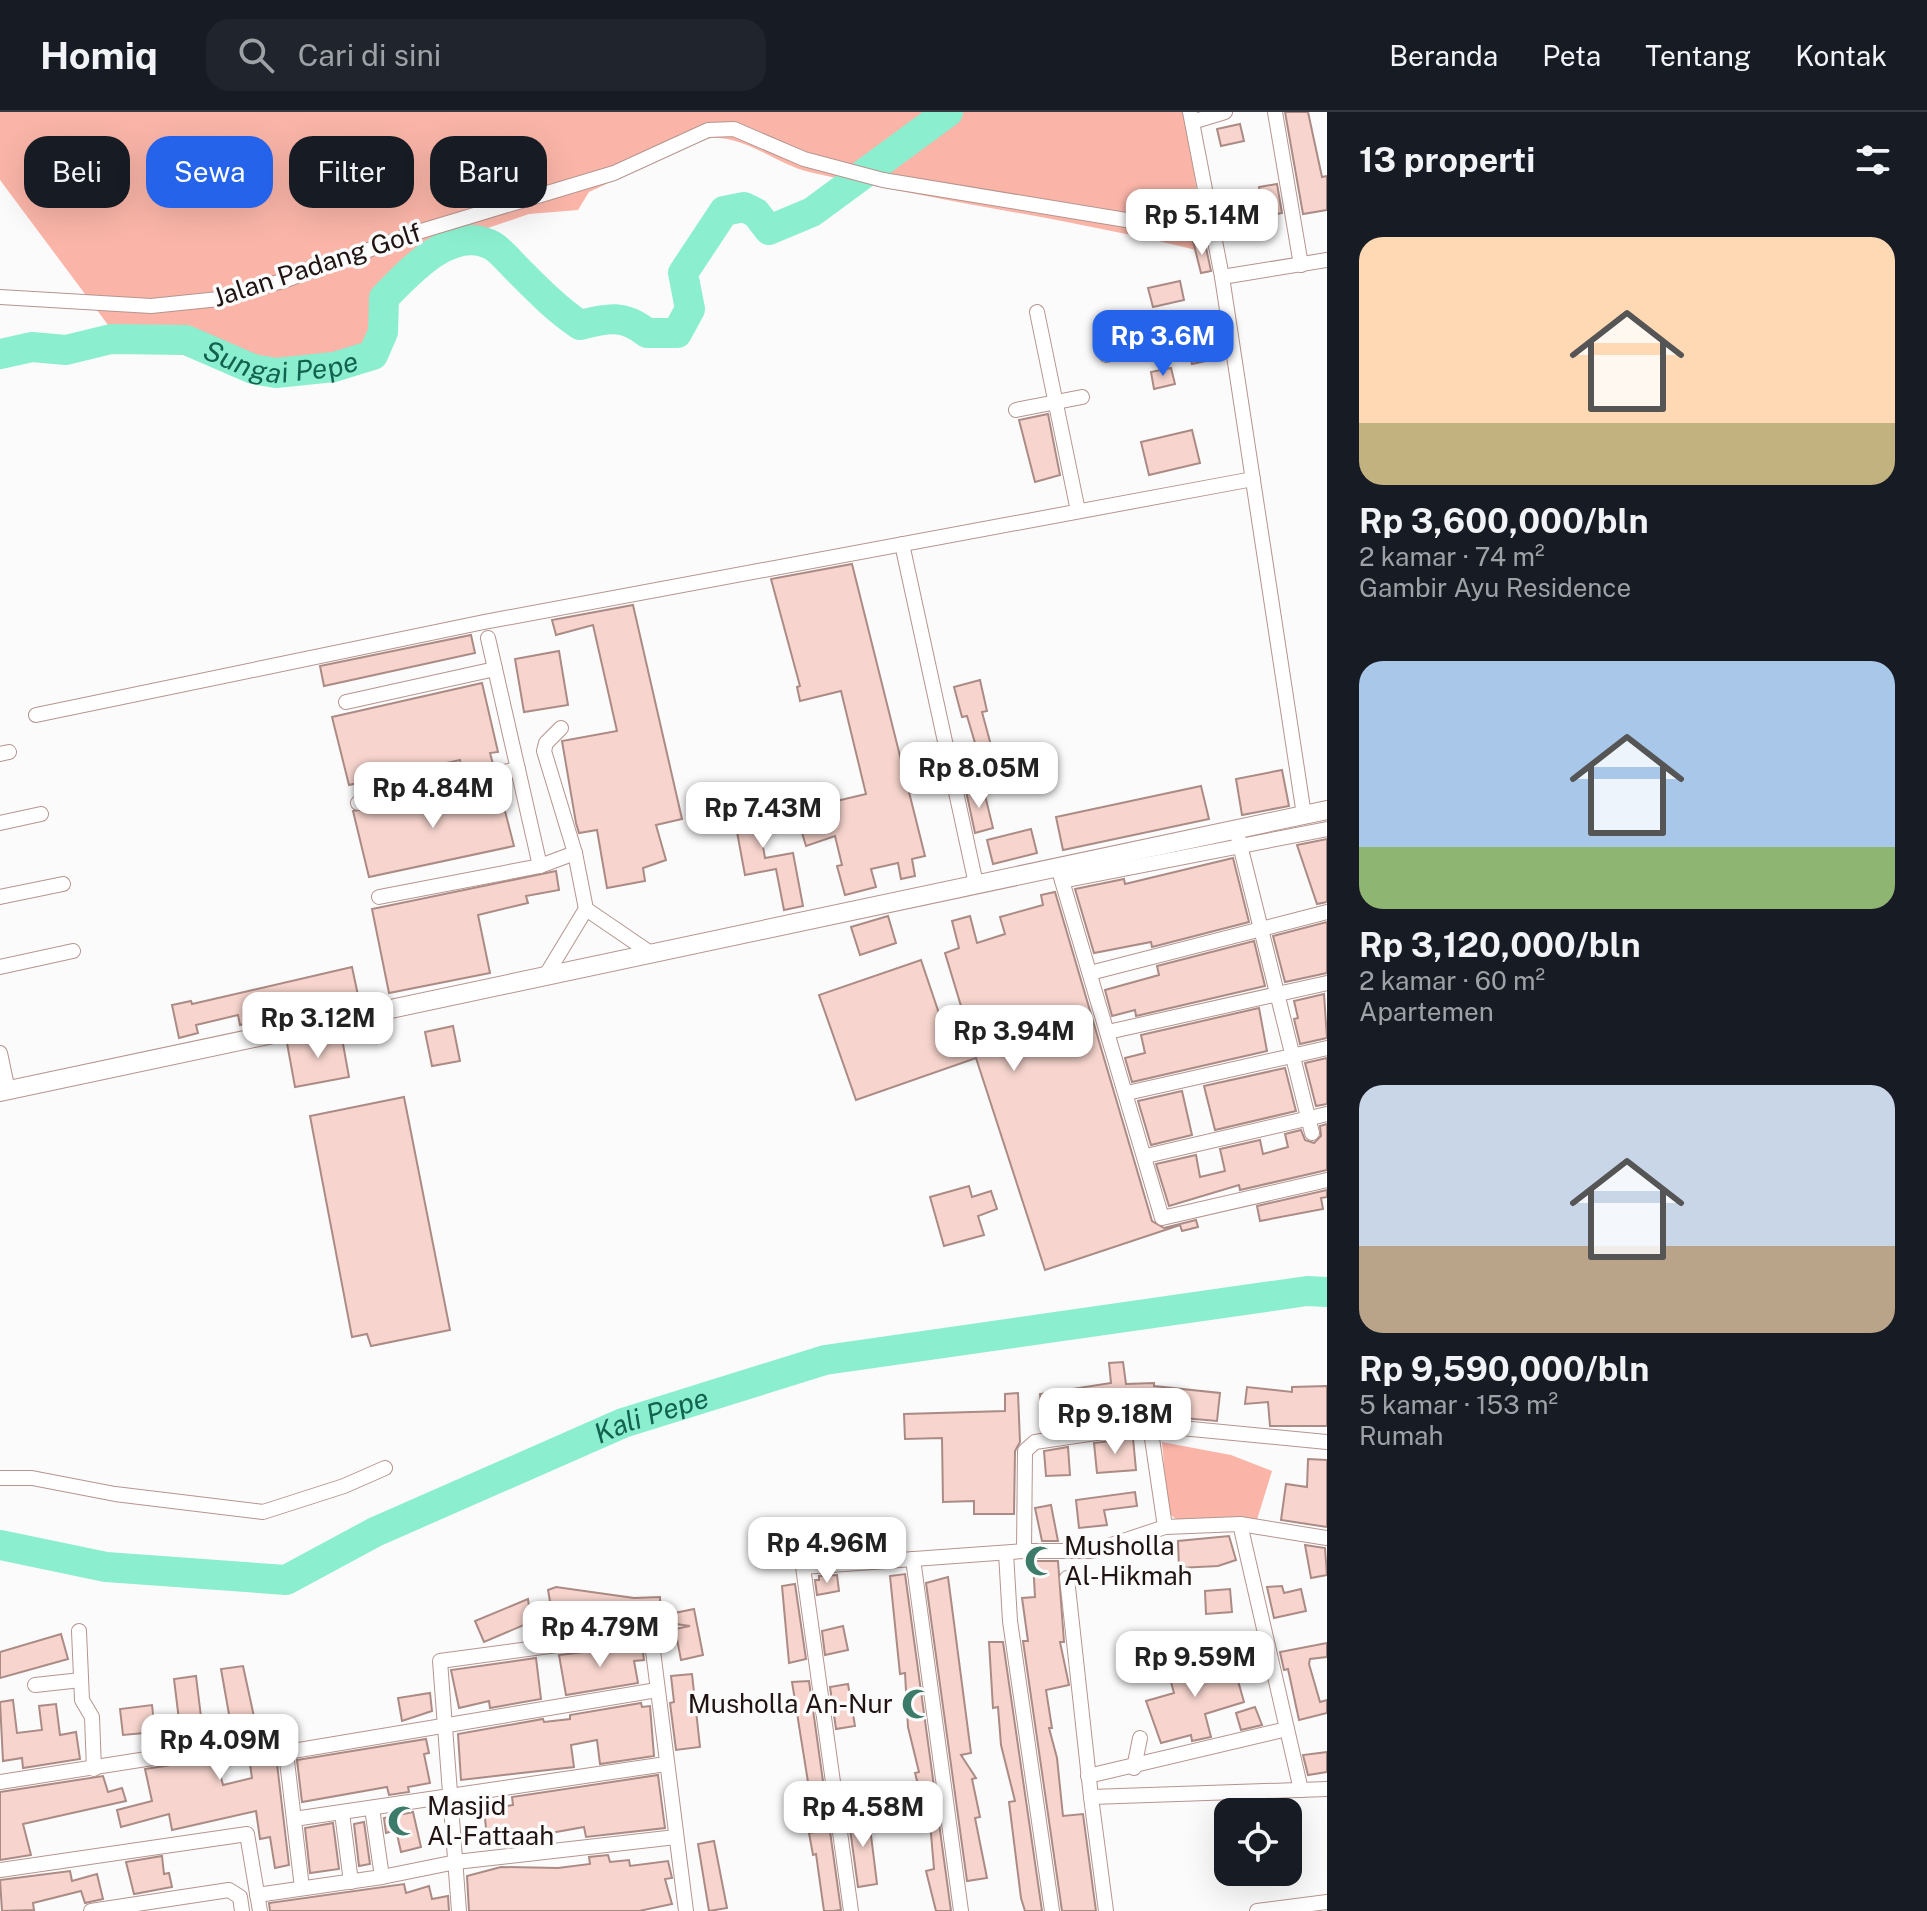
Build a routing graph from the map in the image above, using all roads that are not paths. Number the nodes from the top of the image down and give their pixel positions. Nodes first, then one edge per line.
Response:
1 (1225, 112) edge
2 (1275, 112) edge
3 (1191, 117) edge
4 (1211, 234) junction
5 (1327, 260) edge
6 (1301, 265) junction
7 (1222, 277) junction
8 (0, 297) edge
9 (1037, 312) dead end
10 (1229, 332) junction
11 (1106, 355) dead end
12 (1082, 397) dead end
13 (1056, 402) junction
14 (1016, 410) dead end
15 (1253, 479) junction
16 (1078, 511) junction
17 (902, 544) junction
18 (488, 638) dead end
19 (495, 669) junction
20 (346, 702) dead end
21 (36, 715) dead end
22 (561, 728) dead end
23 (518, 769) junction
24 (358, 803) dead end
25 (1327, 810) edge
26 (41, 814) dead end
27 (1304, 815) junction
28 (0, 823) edge
29 (1327, 829) edge
30 (1238, 837) junction
31 (575, 853) junction
32 (540, 866) junction
33 (63, 884) dead end
34 (976, 884) junction
35 (0, 897) edge
36 (379, 897) dead end
37 (586, 909) junction
38 (1327, 912) edge
39 (1261, 929) junction
40 (73, 951) dead end
41 (649, 952) junction
42 (0, 967) edge
43 (1090, 973) junction
44 (546, 975) junction
45 (1327, 983) edge
46 (1278, 995) junction
47 (1108, 1032) junction
48 (1327, 1048) edge
49 (0, 1053) edge
50 (1292, 1057) junction
51 (4, 1092) edge
52 (1127, 1093) junction
53 (1327, 1114) edge
54 (1310, 1126) junction
55 (1146, 1156) junction
56 (1327, 1182) edge
57 (1150, 1425) junction
58 (1327, 1442) edge
59 (385, 1468) dead end
60 (0, 1478) edge
61 (1240, 1524) junction
62 (1165, 1527) junction
63 (1327, 1538) edge
64 (1024, 1551) junction
65 (1006, 1553) junction
66 (913, 1559) junction
67 (1067, 1578) dead end
68 (79, 1631) dead end
69 (81, 1680) junction
70 (35, 1685) dead end
71 (657, 1690) junction
72 (445, 1728) junction
73 (1287, 1729) junction
74 (1140, 1738) dead end
75 (229, 1746) dead end
76 (666, 1764) junction
77 (1134, 1768) junction
78 (94, 1769) junction
79 (1088, 1776) junction
80 (0, 1782) edge
81 (1327, 1789) edge
82 (1301, 1790) junction
83 (452, 1797) junction
84 (1091, 1797) junction
85 (372, 1808) junction
86 (342, 1813) junction
87 (294, 1819) junction
88 (676, 1837) junction
89 (456, 1862) junction
90 (0, 1870) edge
91 (382, 1877) junction
92 (351, 1882) junction
93 (302, 1888) junction
94 (257, 1895) junction
95 (1327, 1902) edge
96 (91, 1911) edge
97 (242, 1911) edge
98 (260, 1911) edge
99 (459, 1911) edge
100 (686, 1911) edge
101 (851, 1911) edge
102 (961, 1911) edge
103 (1052, 1911) edge
104 (1106, 1911) edge
105 (1257, 1911) edge

1 - 3 street
2 - 6 street
3 - 4 street
4 - 7 street
4 - 8 street, Jalan Padang Golf
5 - 6 street
6 - 7 street
7 - 10 street
9 - 13 street
10 - 11 street
10 - 15 street
12 - 13 street
13 - 14 street
13 - 16 street
15 - 16 street
15 - 27 street
16 - 17 street
17 - 21 street
17 - 34 street
18 - 19 street
19 - 20 street
19 - 23 street
22 - 31 street
23 - 24 street
23 - 32 street
25 - 27 main road
26 - 28 street
27 - 30 main road
29 - 30 street
30 - 34 main road
30 - 39 street
30 - 43 street
31 - 32 street
31 - 37 street
32 - 36 street
33 - 35 street
34 - 41 main road
37 - 41 street
37 - 44 street
38 - 39 street
39 - 43 street
39 - 46 street
40 - 42 street
41 - 44 main road
43 - 47 street
44 - 51 main road
45 - 46 street
46 - 47 street
46 - 50 street
47 - 52 street
48 - 50 street
49 - 51 street
50 - 52 street
50 - 54 street
52 - 55 street
53 - 54 street
54 - 55 street
55 - 56 street
57 - 58 street
57 - 62 street
57 - 64 street
59 - 60 street
61 - 62 street
61 - 63 street
61 - 73 street
62 - 64 street
64 - 65 street
65 - 66 street
65 - 103 street
66 - 101 street
66 - 102 street
67 - 79 street
68 - 69 street
69 - 70 street
69 - 78 street
71 - 72 street
71 - 72 street
71 - 76 street
72 - 83 street
72 - 87 street
73 - 77 street
73 - 82 street
74 - 77 street
75 - 78 street
76 - 83 street
76 - 88 street
77 - 79 street
78 - 80 street
79 - 84 street
81 - 82 street
82 - 84 street
83 - 85 street
83 - 89 street
84 - 104 street
85 - 86 street
85 - 91 street
86 - 87 street
86 - 92 street
87 - 93 street
88 - 89 street
88 - 100 street
89 - 91 street
89 - 99 street
90 - 94 street
91 - 92 street
92 - 93 street
93 - 94 street
94 - 98 street
95 - 105 street
96 - 97 street

